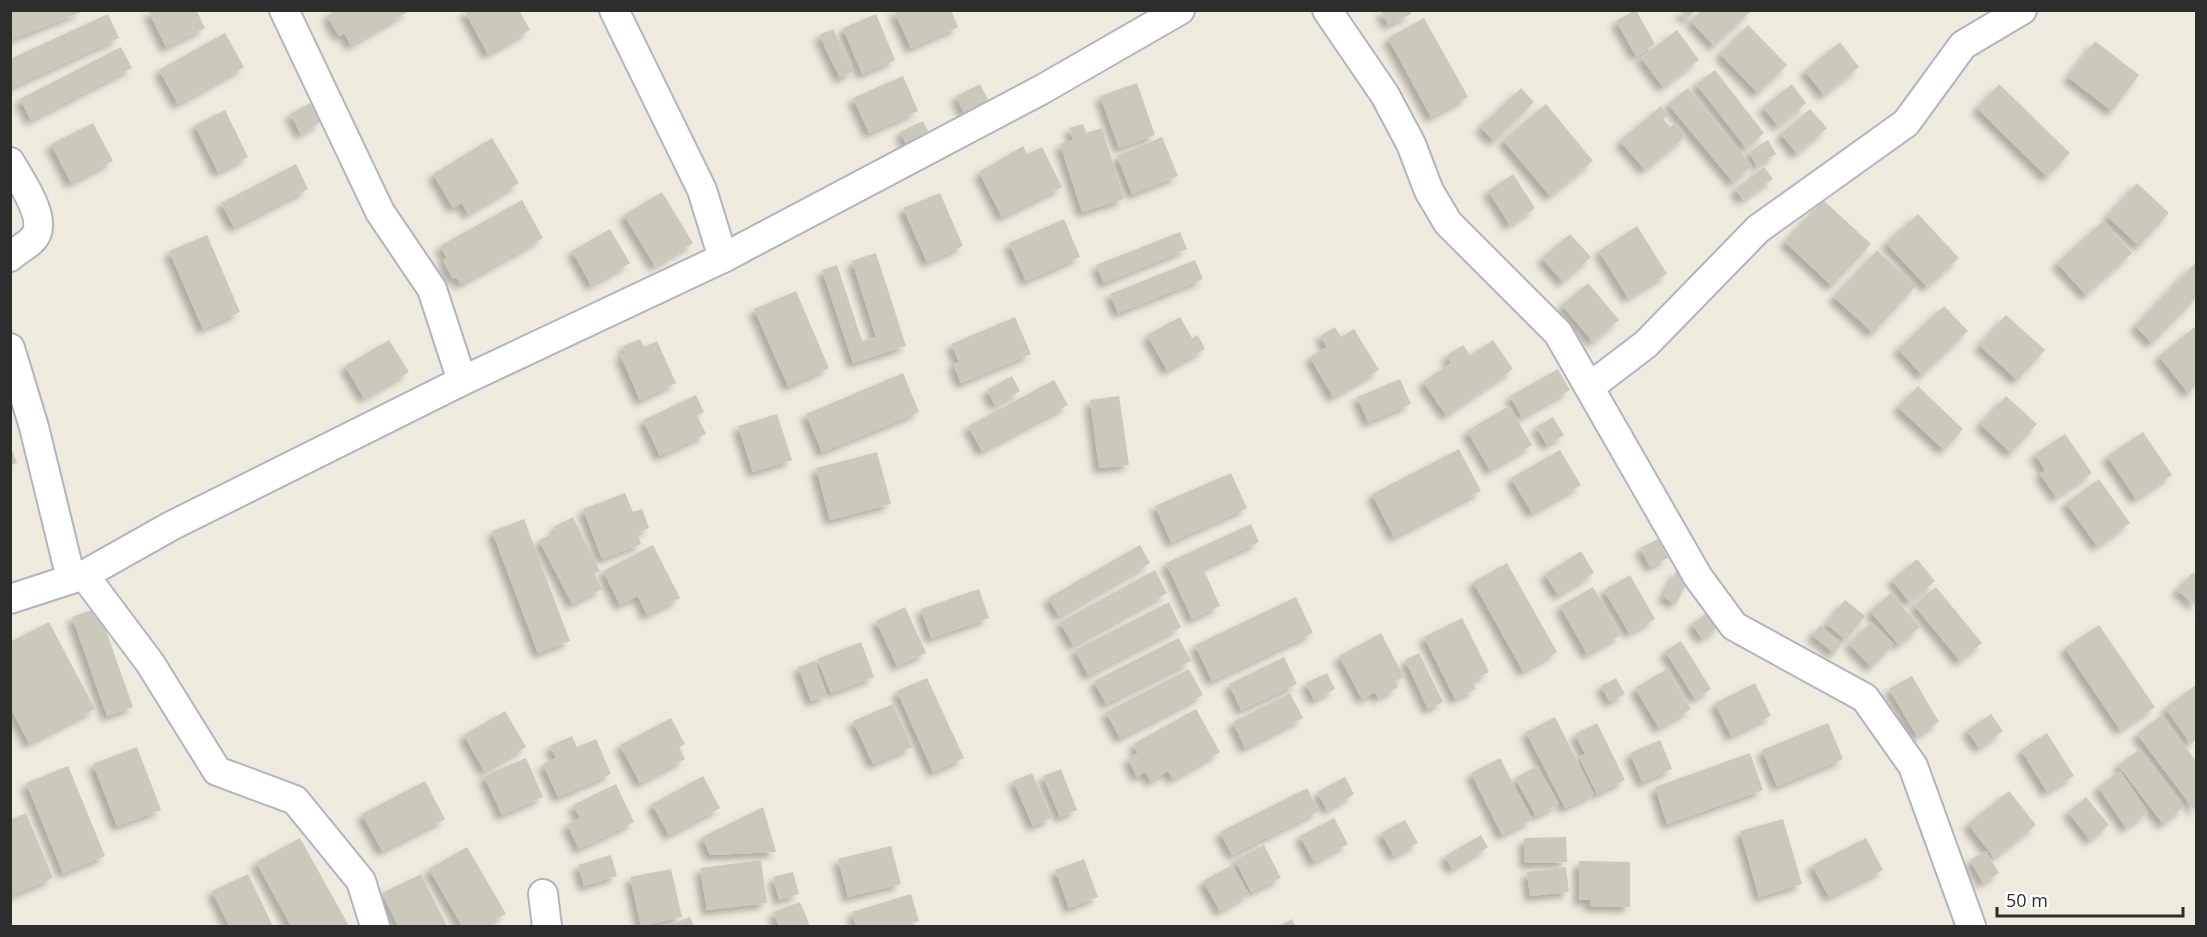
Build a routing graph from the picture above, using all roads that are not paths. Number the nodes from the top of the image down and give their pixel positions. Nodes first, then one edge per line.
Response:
1 (284, 10) edge
2 (614, 10) edge
3 (1180, 10) edge
4 (1327, 10) edge
5 (2022, 10) edge
6 (10, 162) edge
7 (10, 256) edge
8 (723, 258) junction
9 (10, 348) edge
10 (462, 381) junction
11 (1591, 386) junction
12 (77, 577) junction
13 (10, 599) edge
14 (543, 894) dead end
15 (375, 927) edge
16 (548, 927) edge
17 (1971, 927) edge

1 - 10 street
2 - 8 street
3 - 8 street
4 - 11 street
5 - 11 street
6 - 7 street
8 - 10 street
9 - 12 street
10 - 12 street
11 - 17 street
12 - 13 street
12 - 15 street
14 - 16 street

